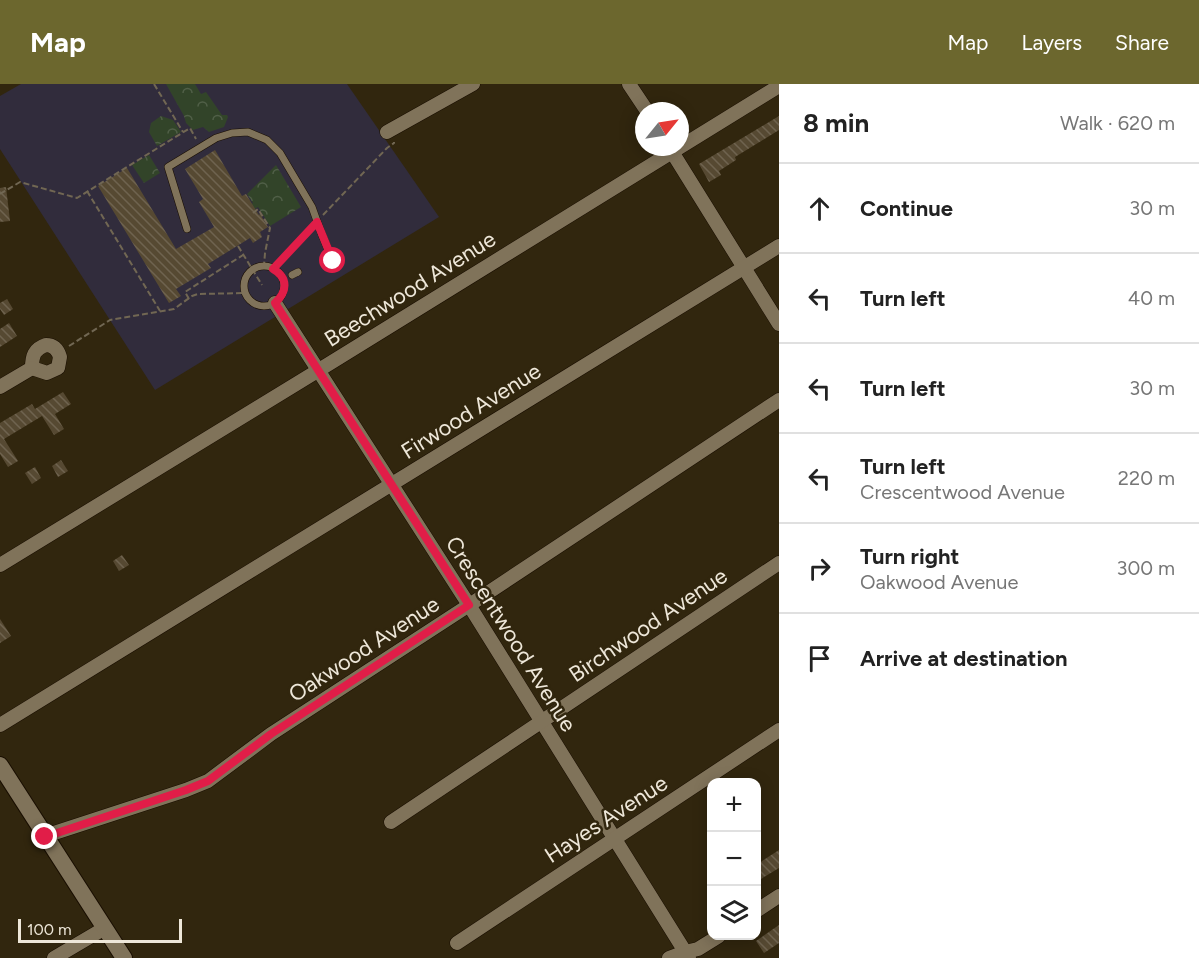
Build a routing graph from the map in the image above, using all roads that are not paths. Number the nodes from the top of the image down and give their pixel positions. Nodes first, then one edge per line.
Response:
1 (473, 84) edge
2 (629, 84) edge
3 (779, 86) edge
4 (451, 89) edge
5 (641, 102) edge
6 (387, 132) road end
7 (689, 138) edge
8 (660, 156) edge
9 (675, 156) edge
10 (187, 229) dead end
11 (779, 246) edge
12 (333, 261) dead end
13 (744, 268) junction
14 (275, 303) junction
15 (779, 324) edge
16 (32, 368) dead end
17 (319, 370) junction
18 (0, 387) edge
19 (779, 400) edge
20 (391, 485) junction
21 (779, 563) edge
22 (0, 565) edge
23 (469, 605) junction
24 (541, 722) junction
25 (0, 725) edge
26 (779, 730) edge
27 (0, 765) edge
28 (391, 822) dead end
29 (45, 837) junction
30 (616, 839) junction
31 (779, 896) edge
32 (761, 908) edge
33 (105, 928) junction
34 (713, 940) edge
35 (457, 943) dead end
36 (687, 955) edge
37 (54, 958) edge
38 (124, 958) edge
39 (669, 958) edge

1 - 4 street
2 - 5 street
3 - 7 street, Beechwood Avenue
4 - 6 street
8 - 17 street, Beechwood Avenue
9 - 13 street
10 - 12 lane
11 - 13 street, Firwood Avenue
13 - 15 street
13 - 20 street, Firwood Avenue
14 - 14 lane
14 - 17 street, Crescentwood Avenue
16 - 18 street
17 - 20 street, Crescentwood Avenue
17 - 22 street, Beechwood Avenue
19 - 23 street, Oakwood Avenue
20 - 23 street, Crescentwood Avenue
20 - 25 street, Firwood Avenue
21 - 24 street, Birchwood Avenue
23 - 24 street, Crescentwood Avenue
23 - 29 street, Oakwood Avenue
24 - 28 street, Birchwood Avenue
24 - 30 street, Crescentwood Avenue
26 - 30 street, Hayes Avenue
27 - 29 street
29 - 33 street
30 - 35 street, Hayes Avenue
30 - 36 street, Crescentwood Avenue
31 - 32 street
33 - 37 street
33 - 38 street
34 - 36 street
36 - 39 street

